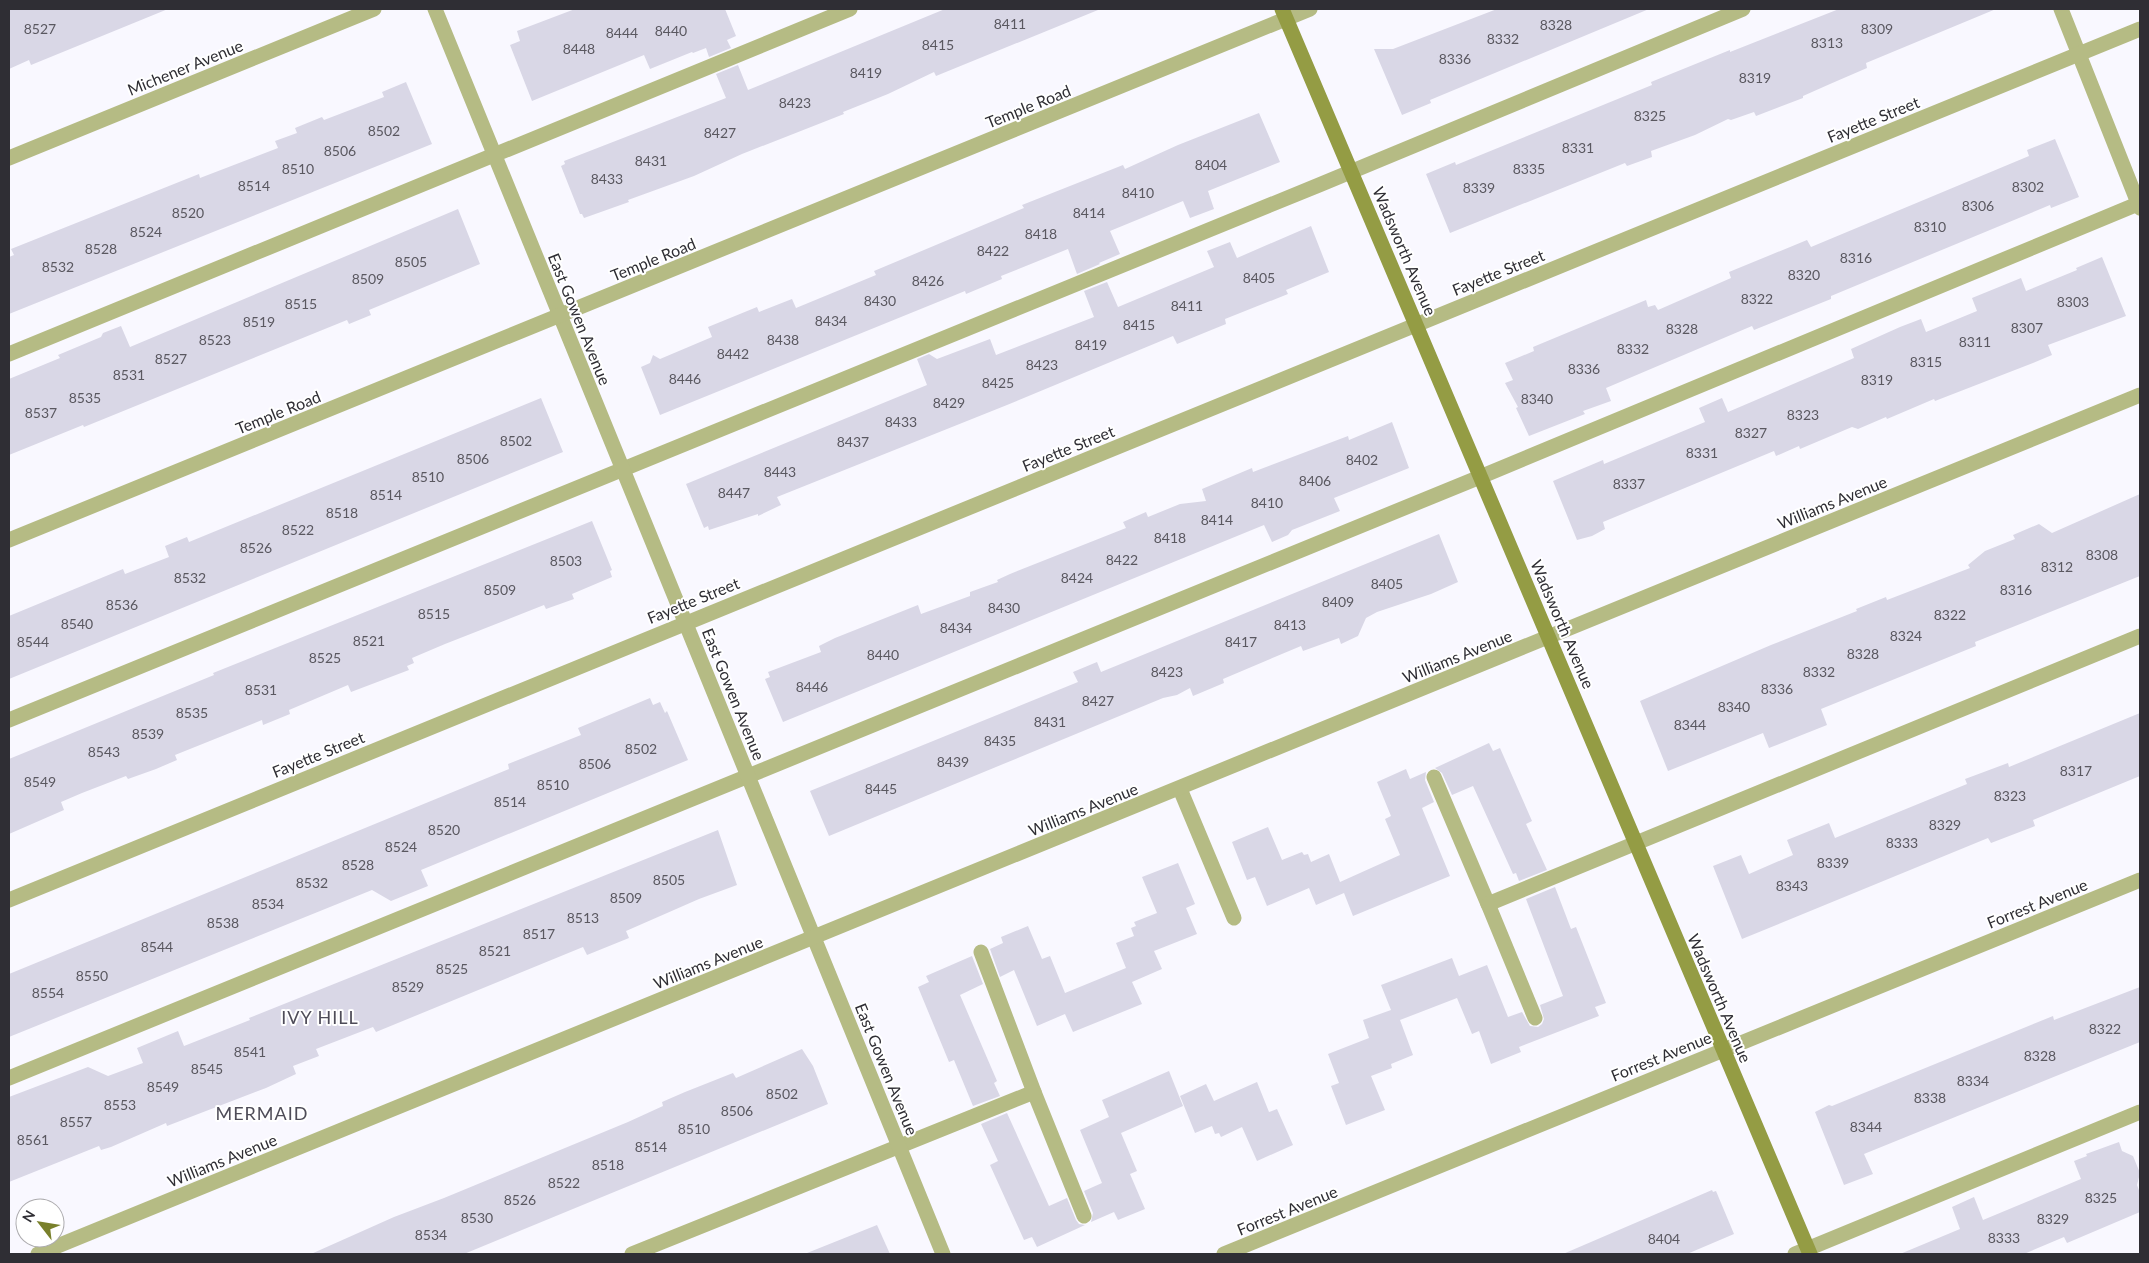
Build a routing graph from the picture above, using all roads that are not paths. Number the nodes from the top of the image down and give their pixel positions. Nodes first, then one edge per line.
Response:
1 (374, 9) edge
2 (435, 9) edge
3 (850, 9) edge
4 (1310, 9) edge
5 (1743, 9) edge
6 (2062, 9) edge
7 (1284, 14) edge
8 (2140, 29) edge
9 (2079, 54) junction
10 (495, 155) junction
11 (9, 158) edge
12 (1352, 172) junction
13 (2140, 205) edge
14 (560, 316) junction
15 (1417, 324) junction
16 (9, 354) edge
17 (2140, 395) edge
18 (622, 469) junction
19 (1480, 477) junction
20 (9, 540) edge
21 (686, 622) junction
22 (1550, 636) junction
23 (2140, 636) edge
24 (9, 720) edge
25 (749, 776) junction
26 (1434, 777) dead end
27 (1180, 789) junction
28 (1636, 843) junction
29 (2140, 880) edge
30 (9, 900) edge
31 (1488, 904) junction
32 (1234, 918) dead end
33 (815, 936) junction
34 (981, 952) dead end
35 (1535, 1018) dead end
36 (1722, 1050) junction
37 (9, 1078) edge
38 (1034, 1092) junction
39 (2140, 1112) edge
40 (898, 1146) junction
41 (1084, 1216) dead end
42 (1805, 1252) edge
43 (38, 1254) edge
44 (632, 1254) edge
45 (943, 1254) edge
46 (1224, 1254) edge

1 - 11 street, Michener Avenue
2 - 10 street, East Gowen Avenue
3 - 10 street
4 - 7 street, Temple Road
5 - 12 street
6 - 9 street
7 - 12 main road, Wadsworth Avenue
7 - 14 street, Temple Road
8 - 9 street, Fayette Street
9 - 13 street
9 - 15 street, Fayette Street
10 - 14 street, East Gowen Avenue
10 - 16 street
12 - 15 main road, Wadsworth Avenue
12 - 18 street
13 - 19 street
14 - 18 street, East Gowen Avenue
14 - 20 street, Temple Road
15 - 19 main road, Wadsworth Avenue
15 - 21 street, Fayette Street
17 - 22 street, Williams Avenue
18 - 21 street, East Gowen Avenue
18 - 24 street
19 - 22 main road, Wadsworth Avenue
19 - 25 street
21 - 25 street, East Gowen Avenue
21 - 30 street, Fayette Street
22 - 27 street, Williams Avenue
22 - 28 main road, Wadsworth Avenue
23 - 28 street
25 - 33 street, East Gowen Avenue
25 - 37 street
26 - 31 street
27 - 32 street
27 - 33 street, Williams Avenue
28 - 31 street
28 - 36 main road, Wadsworth Avenue
29 - 36 street, Forrest Avenue
31 - 35 street
33 - 40 street, East Gowen Avenue
33 - 43 street, Williams Avenue
34 - 38 street
36 - 42 main road, Wadsworth Avenue
36 - 46 street, Forrest Avenue
38 - 40 street
38 - 41 street
39 - 42 street
40 - 44 street
40 - 45 street, East Gowen Avenue

